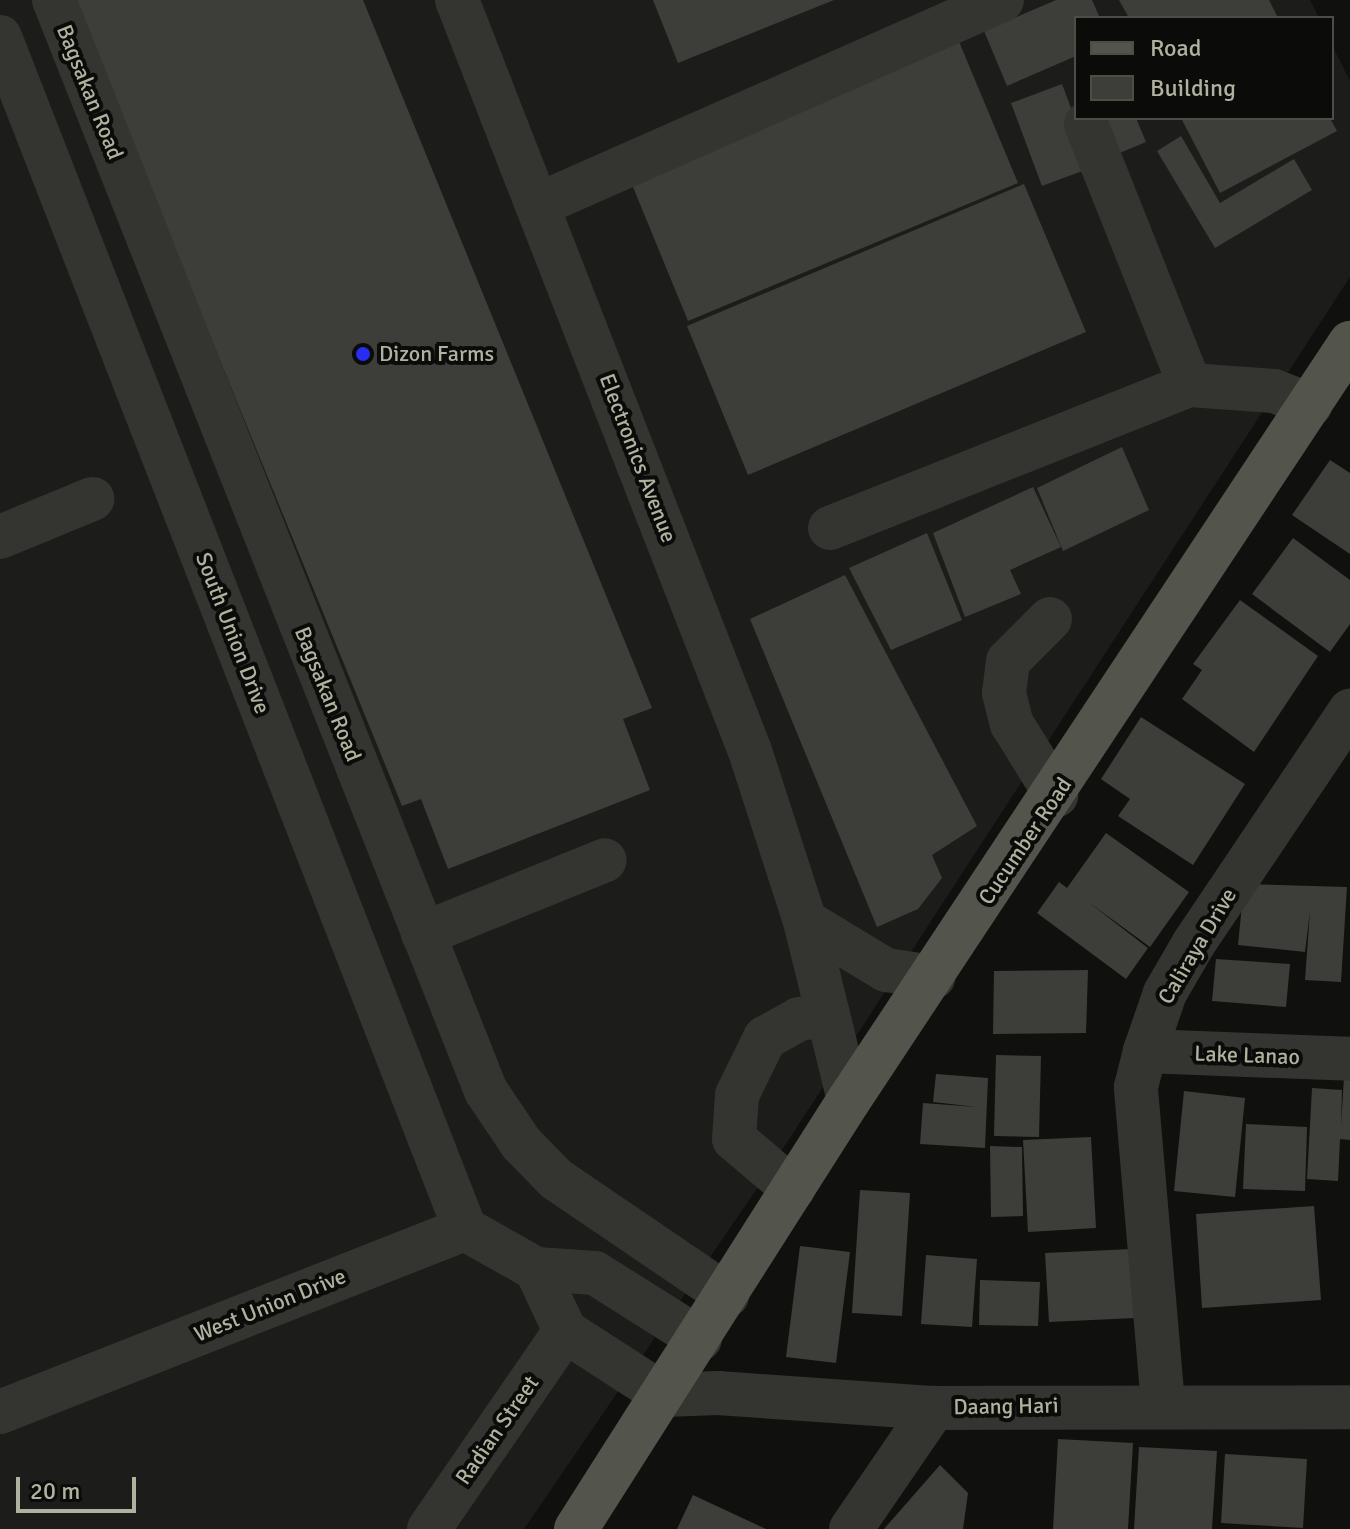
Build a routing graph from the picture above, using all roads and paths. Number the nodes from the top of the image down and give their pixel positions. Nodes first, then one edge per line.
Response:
1 (54, 0) edge
2 (457, 0) edge
3 (1002, 0) edge
4 (0, 37) edge
5 (1086, 124) dead end
6 (540, 204) junction
7 (1350, 343) edge
8 (1190, 385) junction
9 (1310, 405) junction
10 (92, 499) dead end
11 (830, 528) dead end
12 (0, 537) edge
13 (1050, 619) dead end
14 (1350, 711) edge
15 (1056, 795) junction
16 (605, 860) dead end
17 (805, 921) junction
18 (423, 934) junction
19 (933, 977) junction
20 (828, 1015) junction
21 (1145, 1051) junction
22 (1350, 1059) edge
23 (849, 1100) junction
24 (793, 1189) junction
25 (465, 1229) junction
26 (536, 1269) junction
27 (727, 1295) junction
28 (565, 1331) junction
29 (700, 1339) junction
30 (664, 1395) junction
31 (1163, 1404) junction
32 (1350, 1407) edge
33 (934, 1408) junction
34 (0, 1412) edge
35 (429, 1529) edge
36 (576, 1529) edge
37 (851, 1529) edge

1 - 18 street, Bagsakan Road
2 - 6 street, Electronics Avenue
3 - 6 street
4 - 25 street, South Union Drive
5 - 8 street
6 - 17 street, Electronics Avenue
7 - 9 main road, Cucumber Road
8 - 9 street
8 - 11 street
9 - 15 main road, Cucumber Road
10 - 12 street
13 - 15 street
14 - 21 street, Caliraya Drive
15 - 19 main road, Cucumber Road
16 - 18 street
17 - 19 street
17 - 20 street, Electronics Avenue
18 - 27 street, Bagsakan Road
19 - 23 main road, Cucumber Road
20 - 23 street, Electronics Avenue
20 - 24 street
21 - 22 street, Lake Lanao
21 - 31 street, Caliraya Drive
23 - 24 main road, Cucumber Road
24 - 27 main road, Cucumber Road
25 - 26 street
25 - 34 street, West Union Drive
26 - 28 street
26 - 29 street
27 - 29 main road, Cucumber Road
28 - 30 street
28 - 35 street, Radian Street
29 - 30 main road, Cucumber Road
30 - 33 street, Daang Hari
30 - 36 main road, Cucumber Road
31 - 32 street, Daang Hari
31 - 33 street, Daang Hari
33 - 37 street

